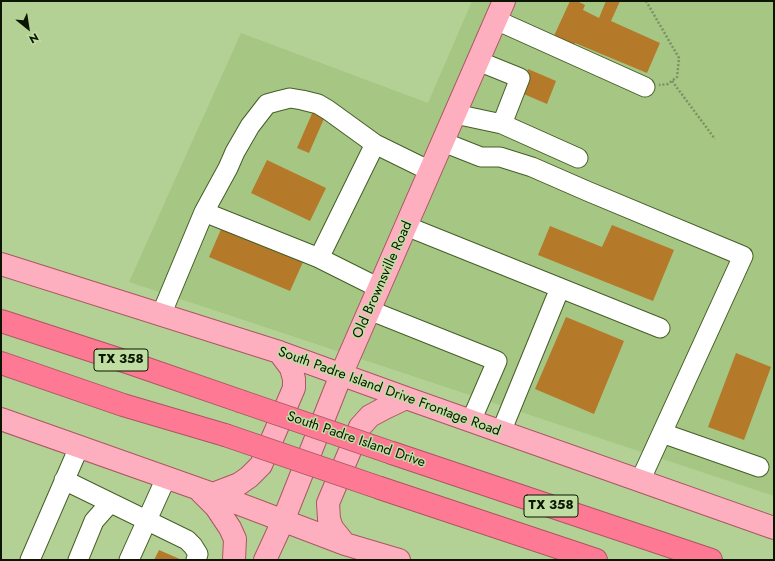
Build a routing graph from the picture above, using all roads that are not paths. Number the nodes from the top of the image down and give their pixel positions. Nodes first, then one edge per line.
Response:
1 (500, 11) edge
2 (478, 61) junction
3 (645, 87) road end
4 (455, 114) junction
5 (502, 124) junction
6 (443, 142) junction
7 (375, 144) junction
8 (578, 158) dead end
9 (430, 171) junction
10 (204, 212) junction
11 (406, 226) junction
12 (319, 258) junction
13 (1, 264) edge
14 (379, 288) junction
15 (560, 288) junction
16 (1, 310) edge
17 (369, 310) junction
18 (162, 315) junction
19 (1, 321) edge
20 (660, 328) dead end
21 (280, 352) junction
22 (1, 363) edge
23 (130, 363) junction
24 (1, 372) edge
25 (341, 375) junction
26 (406, 398) junction
27 (123, 405) junction
28 (1, 419) edge
29 (471, 421) junction
30 (502, 432) junction
31 (662, 433) junction
32 (79, 447) junction
33 (759, 467) dead end
34 (166, 478) junction
35 (64, 480) junction
36 (640, 480) junction
37 (205, 492) junction
38 (110, 503) junction
39 (147, 521) junction
40 (283, 521) junction
41 (774, 528) edge
42 (345, 544) junction
43 (30, 560) edge
44 (78, 560) edge
45 (129, 560) edge
46 (196, 560) edge
47 (234, 560) edge
48 (265, 560) edge
49 (399, 560) edge
50 (596, 560) edge
51 (711, 560) edge

1 - 2 main road, Old Brownsville Road
1 - 3 lane
2 - 4 main road, Old Brownsville Road
2 - 5 lane
4 - 5 lane
4 - 6 main road, Old Brownsville Road
5 - 8 lane
6 - 9 main road, Old Brownsville Road
6 - 31 lane
7 - 9 lane
7 - 10 lane
7 - 12 lane
9 - 11 main road, Old Brownsville Road
10 - 12 lane
10 - 18 lane
11 - 14 main road, Old Brownsville Road
11 - 15 lane
12 - 14 lane
13 - 18 main road, South Padre Island Drive Frontage Road
14 - 17 main road, Old Brownsville Road
15 - 20 lane
15 - 30 lane
16 - 23 highway
17 - 25 main road, Old Brownsville Road
17 - 29 lane
18 - 21 main road, South Padre Island Drive Frontage Road
19 - 23 highway, South Padre Island Drive / TX 358
21 - 25 main road, South Padre Island Drive Frontage Road
21 - 37 main road
22 - 27 highway, TX 358
23 - 51 highway, South Padre Island Drive / TX 358, bridge
24 - 27 highway
25 - 26 main road, South Padre Island Drive Frontage Road
25 - 40 main road, Old Brownsville Road
26 - 29 main road, South Padre Island Drive Frontage Road
26 - 42 main road
27 - 50 highway, TX 358, bridge
28 - 32 main road
29 - 30 main road, South Padre Island Drive Frontage Road
30 - 36 main road, South Padre Island Drive Frontage Road
31 - 33 lane
31 - 36 lane
32 - 34 main road
32 - 35 lane
34 - 37 main road
34 - 39 lane
35 - 38 lane
35 - 43 lane
36 - 41 main road, South Padre Island Drive Frontage Road
37 - 40 main road
37 - 47 main road
38 - 39 lane
38 - 44 lane
39 - 45 lane
39 - 46 lane
40 - 42 main road
40 - 48 main road, Old Brownsville Road
42 - 49 main road

